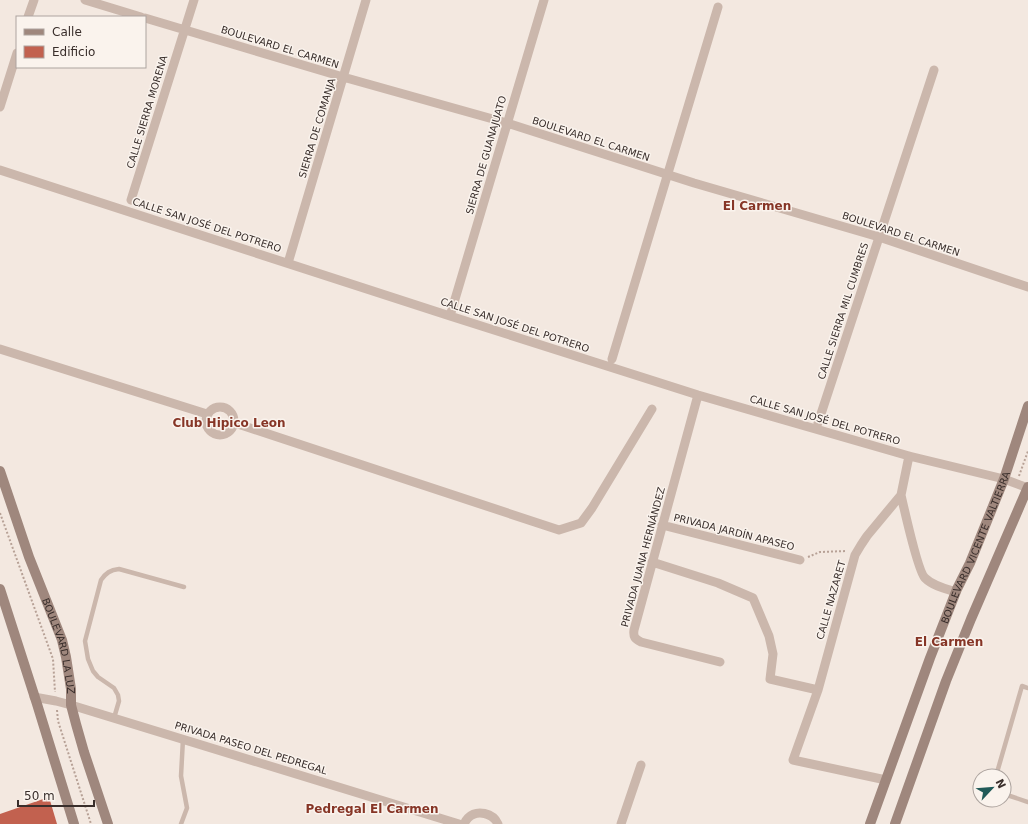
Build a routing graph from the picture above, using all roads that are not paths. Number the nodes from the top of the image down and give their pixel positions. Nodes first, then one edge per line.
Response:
1 (34, 0) edge
2 (85, 0) edge
3 (194, 0) edge
4 (366, 0) edge
5 (544, 0) edge
6 (718, 6) dead end
7 (28, 16) edge
8 (138, 16) edge
9 (146, 18) edge
10 (184, 30) junction
11 (16, 56) edge
12 (934, 70) dead end
13 (343, 77) junction
14 (0, 107) edge
15 (507, 123) junction
16 (0, 170) edge
17 (667, 175) junction
18 (131, 200) dead end
19 (879, 237) junction
20 (288, 263) junction
21 (1028, 287) edge
22 (450, 316) junction
23 (0, 350) edge
24 (612, 359) dead end
25 (698, 395) junction
26 (1028, 406) edge
27 (652, 409) dead end
28 (207, 414) junction
29 (235, 423) junction
30 (818, 423) dead end
31 (909, 456) junction
32 (0, 471) edge
33 (1004, 479) junction
34 (1028, 487) edge
35 (901, 495) junction
36 (662, 525) junction
37 (800, 560) road end
38 (652, 562) junction
39 (184, 587) dead end
40 (0, 589) edge
41 (956, 592) junction
42 (720, 662) dead end
43 (1028, 688) edge
44 (818, 690) junction
45 (34, 697) junction
46 (72, 705) junction
47 (114, 718) junction
48 (183, 739) junction
49 (641, 765) dead end
50 (998, 768) edge
51 (886, 780) junction
52 (1012, 797) edge
53 (1028, 802) edge
54 (74, 824) edge
55 (108, 824) edge
56 (181, 824) edge
57 (459, 824) edge
58 (464, 824) edge
59 (498, 824) edge
60 (621, 824) edge
61 (870, 824) edge
62 (895, 824) edge

1 - 7 street
2 - 8 street
3 - 10 street, CALLE SIERRA MORENA
4 - 13 street, SIERRA DE COMANJA
5 - 15 street, SIERRA DE GUANAJUATO
6 - 17 street
9 - 10 street, BOULEVARD EL CARMEN
10 - 13 street, BOULEVARD EL CARMEN
10 - 18 street, CALLE SIERRA MORENA
11 - 14 street
12 - 19 street, CALLE SIERRA MIL CUMBRES
13 - 15 street, BOULEVARD EL CARMEN
13 - 20 street, SIERRA DE COMANJA
15 - 17 street, BOULEVARD EL CARMEN
15 - 22 street, SIERRA DE GUANAJUATO
16 - 20 street, CALLE SAN JOSÉ DEL POTRERO
17 - 19 street, BOULEVARD EL CARMEN
17 - 24 street
19 - 21 street, BOULEVARD EL CARMEN
19 - 30 street, CALLE SIERRA MIL CUMBRES
20 - 22 street, CALLE SAN JOSÉ DEL POTRERO
22 - 25 street, CALLE SAN JOSÉ DEL POTRERO
23 - 28 street
25 - 31 street, CALLE SAN JOSÉ DEL POTRERO
25 - 36 street, PRIVADA JUANA HERNÁNDEZ
26 - 33 main road, BOULEVARD VICENTE VALTIERRA
27 - 29 street
28 - 29 street
28 - 29 street
31 - 33 street, CALLE SAN JOSÉ DEL POTRERO
31 - 35 street, CALLE NAZARET
32 - 46 main road, BOULEVARD LA LUZ
33 - 34 street, CALLE SAN JOSÉ DEL POTRERO
33 - 41 main road, BOULEVARD VICENTE VALTIERRA
34 - 62 main road
35 - 41 street
35 - 44 street, CALLE NAZARET
36 - 37 street, PRIVADA JARDÍN APASEO
36 - 38 street, PRIVADA JUANA HERNÁNDEZ
38 - 42 street, PRIVADA JUANA HERNÁNDEZ
38 - 44 street
39 - 47 lane
40 - 45 main road
41 - 51 main road, BOULEVARD VICENTE VALTIERRA
43 - 50 lane
44 - 51 street, CALLE NAZARET
45 - 46 street, PRIVADA PASEO DEL PEDREGAL
45 - 54 main road
46 - 47 street, PRIVADA PASEO DEL PEDREGAL
46 - 55 main road, BOULEVARD LA LUZ
47 - 48 street, PRIVADA PASEO DEL PEDREGAL
48 - 56 lane
48 - 57 street, PRIVADA PASEO DEL PEDREGAL
49 - 60 street
51 - 61 main road, BOULEVARD VICENTE VALTIERRA
52 - 53 lane
58 - 59 street

